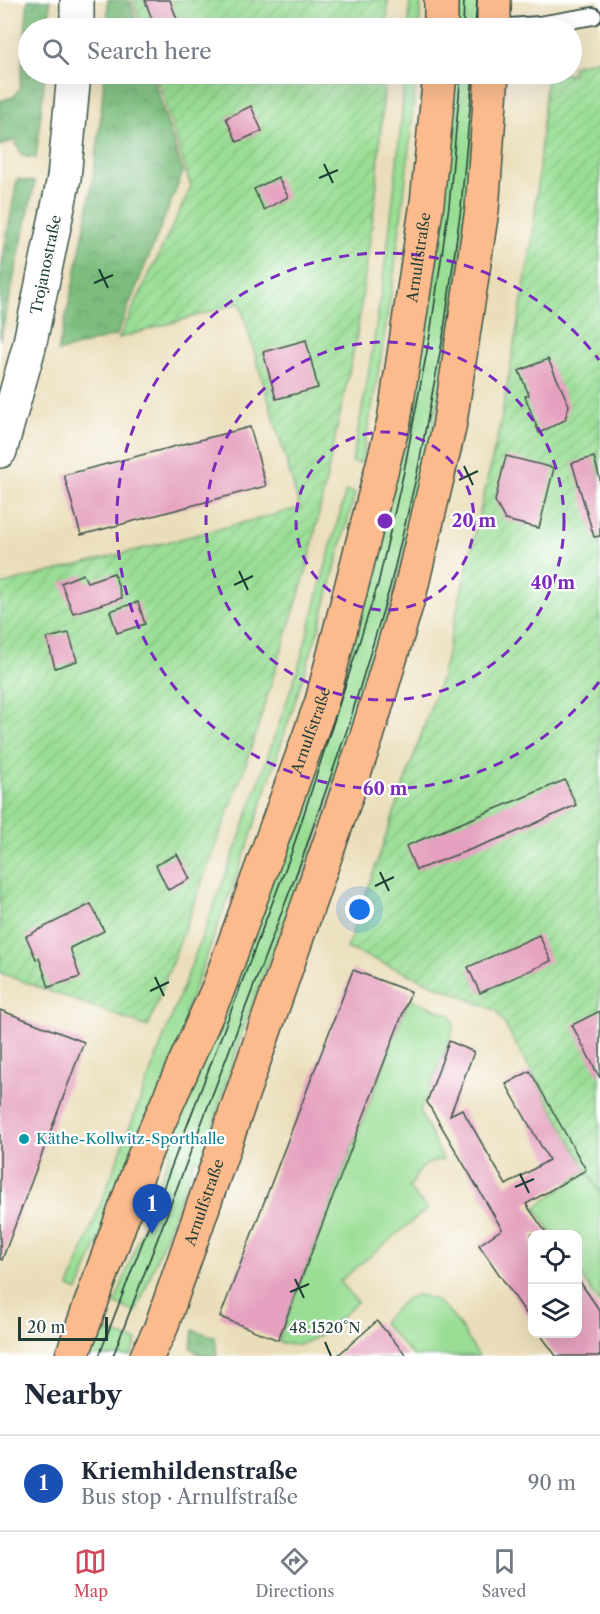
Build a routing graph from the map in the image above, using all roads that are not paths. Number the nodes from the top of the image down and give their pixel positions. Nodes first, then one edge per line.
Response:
1 (77, 0) edge
2 (441, 0) edge
3 (593, 16) dead end
4 (77, 18) edge
5 (441, 18) edge
6 (581, 18) edge
7 (73, 84) edge
8 (439, 84) edge
9 (491, 84) edge
10 (0, 451) edge
11 (72, 1356) edge
12 (147, 1356) edge

1 - 4 street
2 - 5 main road
3 - 6 lane
7 - 10 street, Trojanostraße
8 - 11 main road, Arnulfstraße
9 - 12 main road, Arnulfstraße

